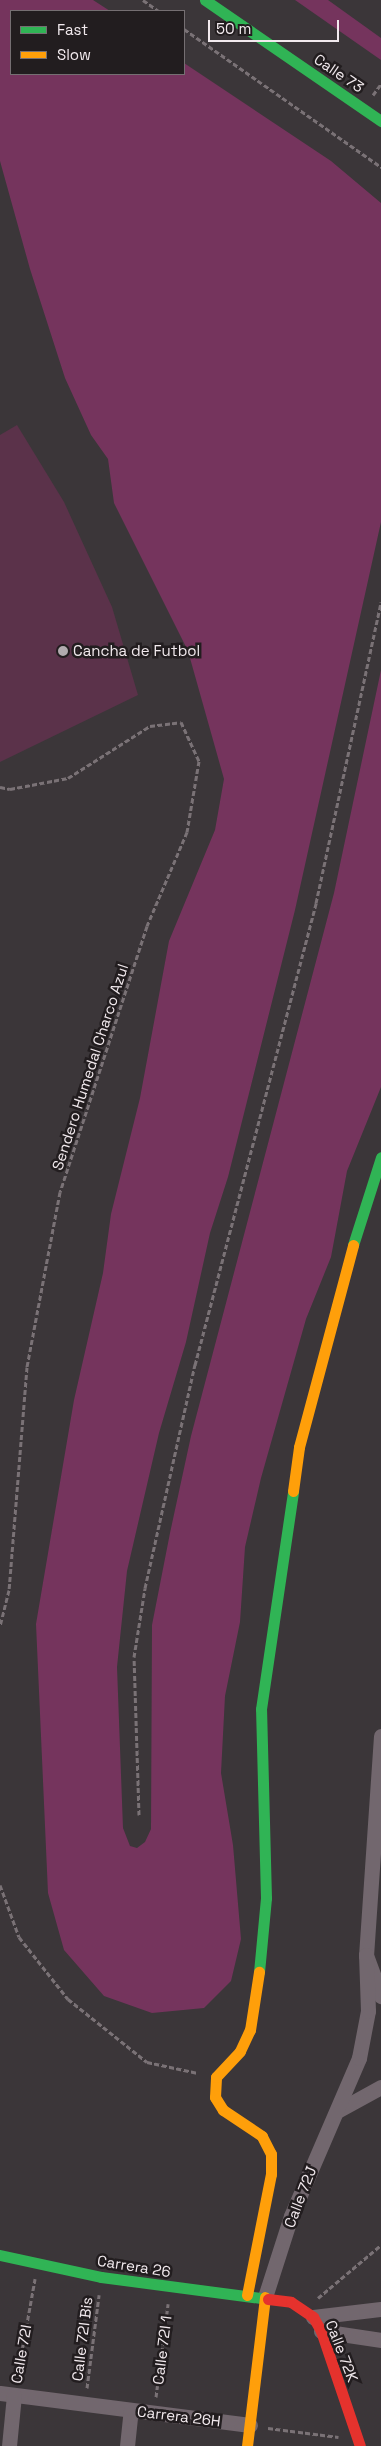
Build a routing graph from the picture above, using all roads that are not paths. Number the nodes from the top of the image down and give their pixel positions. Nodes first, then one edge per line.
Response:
1 (205, 0) edge
2 (381, 121) edge
3 (381, 1157) edge
4 (381, 1736) edge
5 (366, 1955) junction
6 (381, 1996) edge
7 (381, 2087) edge
8 (339, 2110) junction
9 (0, 2255) edge
10 (247, 2295) junction
11 (265, 2296) junction
12 (381, 2309) edge
13 (309, 2314) junction
14 (321, 2330) junction
15 (381, 2340) edge
16 (7, 2394) edge
17 (131, 2410) junction
18 (250, 2425) junction
19 (359, 2443) edge
20 (9, 2446) edge
21 (128, 2446) edge
22 (247, 2446) edge

1 - 2 street, Calle 73
3 - 10 street
4 - 5 street, Calle 72J
5 - 6 street
5 - 8 street, Calle 72J
7 - 8 street
8 - 11 street, Calle 72J
9 - 10 street, Carrera 26
10 - 11 street, Carrera 26
11 - 13 street, Calle 72K
11 - 18 street, Calle 72J
12 - 13 street
13 - 14 street, Calle 72K
14 - 15 street
14 - 19 street, Calle 72K
16 - 17 street, Carrera 26H
16 - 20 street, Calle 72I
17 - 18 street, Carrera 26H
17 - 21 street
18 - 22 street, Calle 72J

